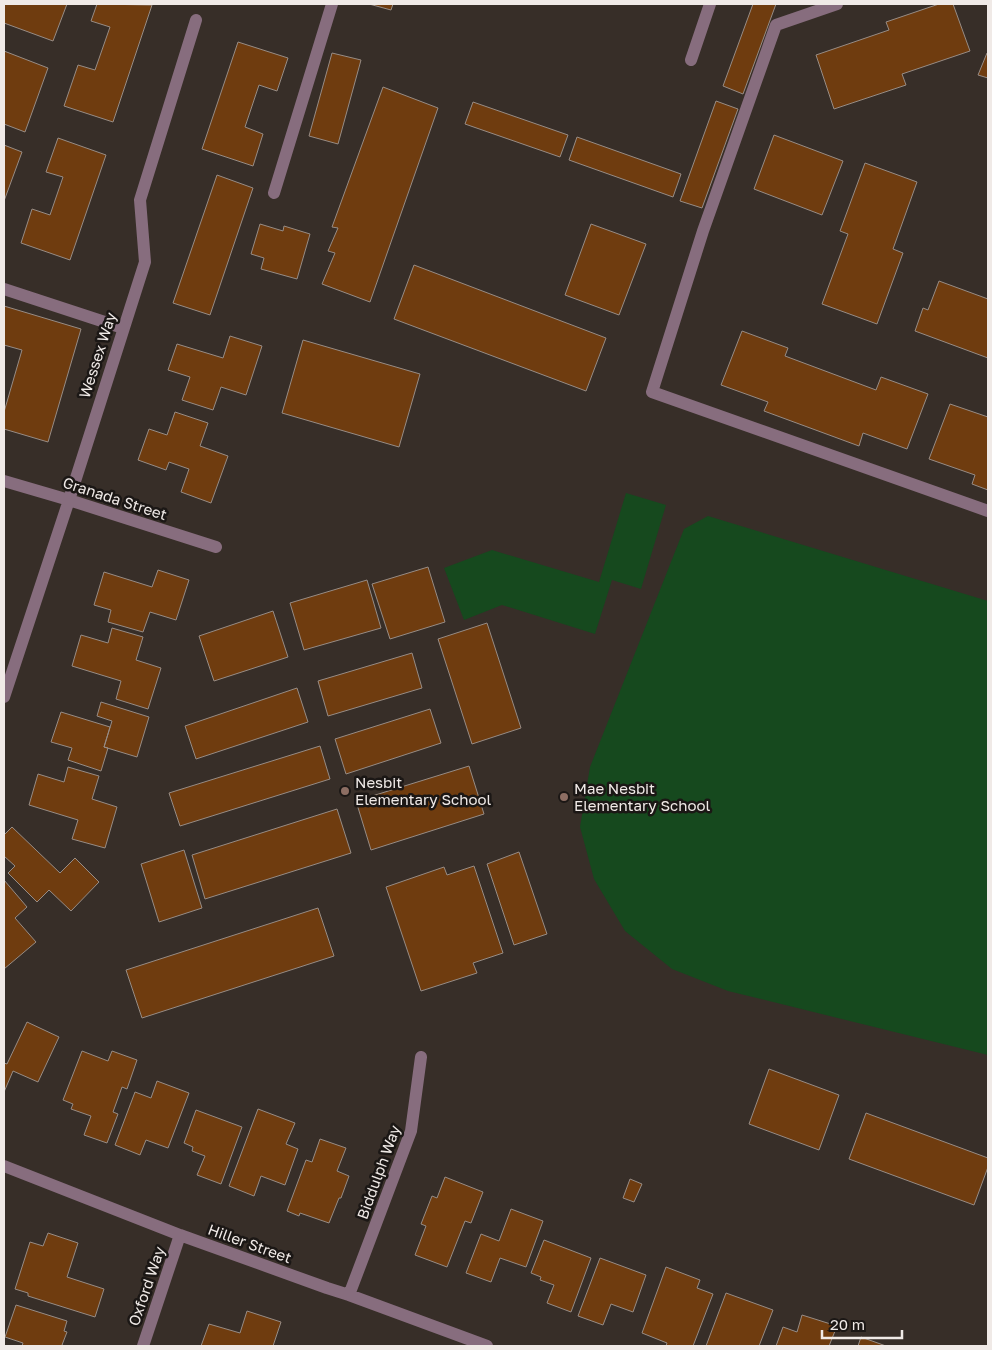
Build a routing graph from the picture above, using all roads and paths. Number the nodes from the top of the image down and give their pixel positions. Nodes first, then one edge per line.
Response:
1 (332, 4) edge
2 (710, 4) edge
3 (837, 4) edge
4 (196, 20) dead end
5 (691, 60) dead end
6 (274, 193) dead end
7 (4, 289) edge
8 (123, 328) junction
9 (4, 481) edge
10 (69, 500) junction
11 (988, 511) edge
12 (216, 547) dead end
13 (4, 697) edge
14 (421, 1057) dead end
15 (4, 1166) edge
16 (180, 1235) junction
17 (349, 1295) junction
18 (473, 1344) edge
19 (143, 1346) edge
20 (487, 1346) edge

1 - 6 street
2 - 5 street
3 - 11 street
4 - 8 street, Wessex Way
7 - 8 street
8 - 10 street, Wessex Way
9 - 10 street, Granada Street
10 - 12 street, Granada Street
10 - 13 street, Wessex Way
14 - 17 street, Biddulph Way
15 - 16 street, Hiller Street
16 - 17 street, Hiller Street
16 - 19 street, Oxford Way
17 - 18 street, Hiller Street
18 - 20 street, Hiller Street

